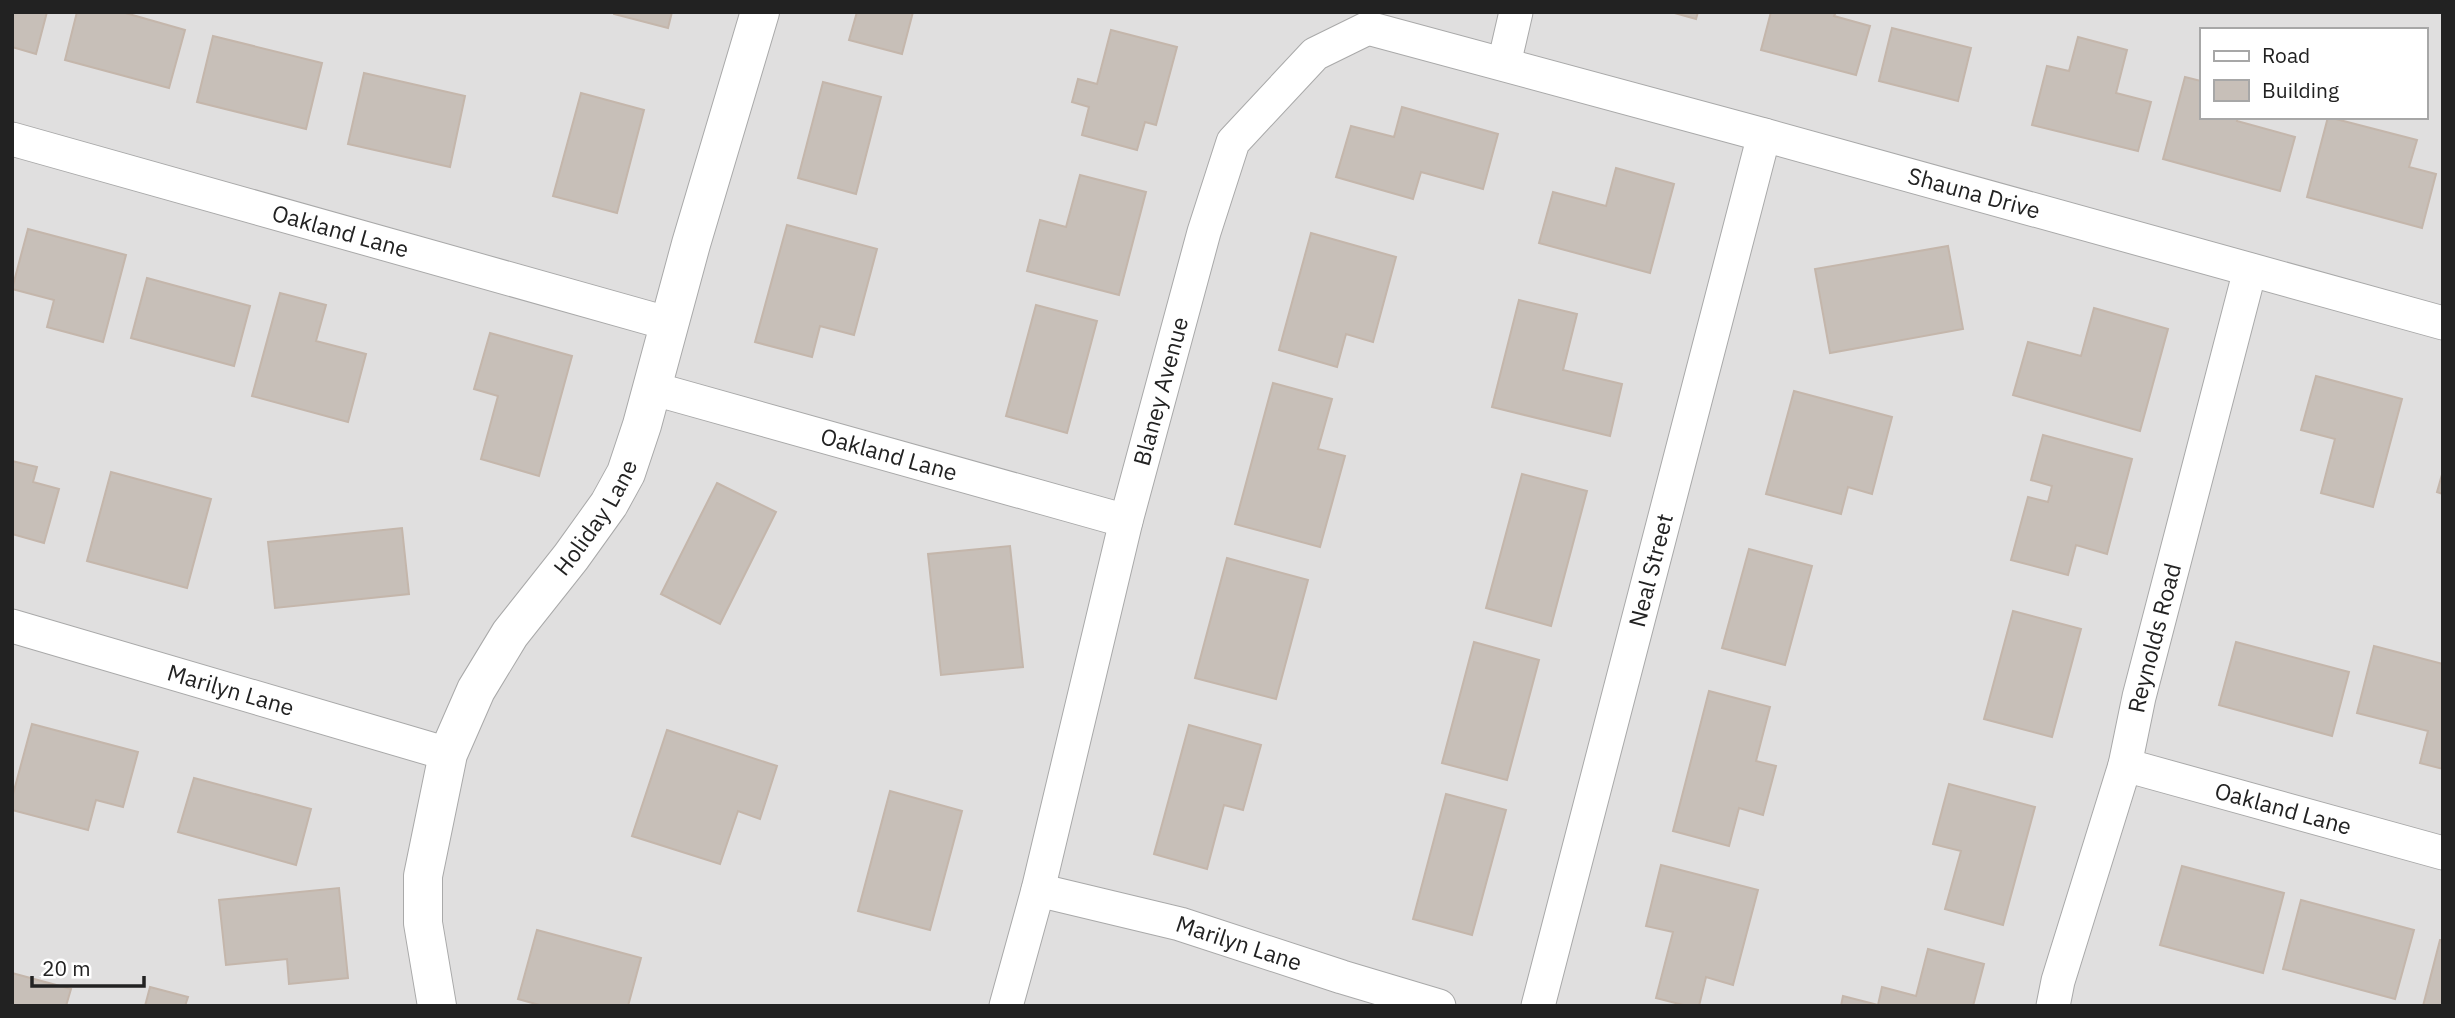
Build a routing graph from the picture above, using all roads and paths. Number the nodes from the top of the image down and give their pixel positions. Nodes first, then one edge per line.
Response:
1 (760, 12) edge
2 (1516, 12) edge
3 (1504, 64) junction
4 (1764, 135) junction
5 (12, 139) edge
6 (2250, 271) junction
7 (2443, 323) edge
8 (670, 324) junction
9 (651, 388) junction
10 (1126, 521) junction
11 (12, 626) edge
12 (448, 754) junction
13 (2125, 765) junction
14 (2443, 853) edge
15 (1038, 890) junction
16 (437, 1006) edge
17 (1006, 1006) edge
18 (1439, 1006) edge
19 (1538, 1006) edge
20 (2053, 1006) edge

1 - 8 street, Holiday Lane
2 - 3 street
3 - 4 street, Shauna Drive
3 - 10 street, Blaney Avenue
4 - 6 street, Shauna Drive
4 - 19 street, Neal Street
5 - 8 street, Oakland Lane
6 - 7 street, Shauna Drive
6 - 13 street, Reynolds Road
8 - 9 street, Holiday Lane
9 - 10 street, Oakland Lane
9 - 12 street, Holiday Lane
10 - 15 street, Blaney Avenue
11 - 12 street, Marilyn Lane
12 - 16 street, Holiday Lane
13 - 14 street, Oakland Lane
13 - 20 street, Reynolds Road
15 - 17 street, Blaney Avenue
15 - 18 street, Marilyn Lane

